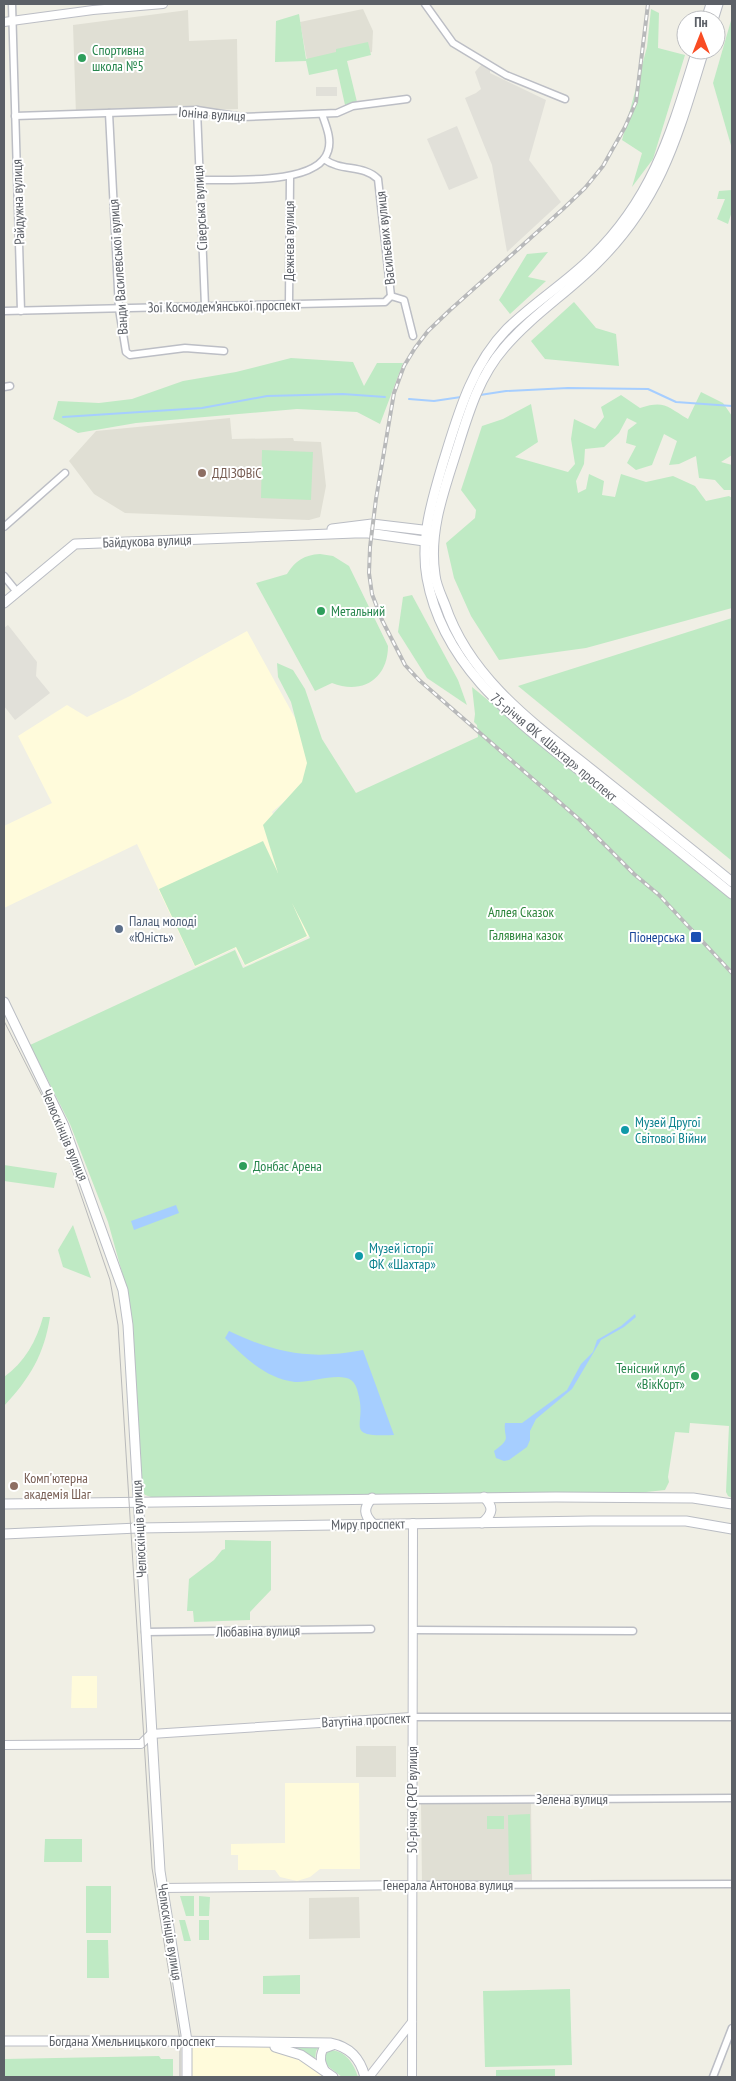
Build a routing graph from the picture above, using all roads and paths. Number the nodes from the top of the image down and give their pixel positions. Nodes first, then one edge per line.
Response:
1 (12, 4) edge
2 (158, 4) edge
3 (425, 4) edge
4 (93, 7) edge
5 (8, 22) edge
6 (694, 60) edge
7 (701, 60) edge
8 (408, 99) dead end
9 (565, 99) dead end
10 (197, 110) junction
11 (109, 113) junction
12 (322, 114) junction
13 (16, 116) junction
14 (324, 159) junction
15 (290, 177) junction
16 (199, 180) junction
17 (391, 296) junction
18 (289, 304) junction
19 (205, 306) junction
20 (119, 308) junction
21 (21, 311) junction
22 (4, 312) edge
23 (413, 336) dead end
24 (224, 351) dead end
25 (65, 473) dead end
26 (4, 527) edge
27 (430, 531) junction
28 (294, 535) junction
29 (429, 542) junction
30 (4, 576) edge
31 (17, 592) junction
32 (4, 603) edge
33 (732, 882) edge
34 (732, 894) edge
35 (4, 1002) edge
36 (484, 1497) junction
37 (372, 1498) junction
38 (137, 1502) junction
39 (4, 1504) edge
40 (732, 1504) edge
41 (413, 1523) junction
42 (482, 1523) junction
43 (373, 1524) junction
44 (138, 1528) junction
45 (732, 1529) edge
46 (4, 1534) edge
47 (371, 1629) dead end
48 (412, 1630) junction
49 (633, 1631) dead end
50 (145, 1632) junction
51 (412, 1717) junction
52 (732, 1717) edge
53 (151, 1734) junction
54 (4, 1745) edge
55 (732, 1798) edge
56 (412, 1800) junction
57 (732, 1884) edge
58 (412, 1885) junction
59 (163, 1888) junction
60 (412, 2022) junction
61 (732, 2028) edge
62 (4, 2041) edge
63 (187, 2041) junction
64 (260, 2043) junction
65 (339, 2045) junction
66 (325, 2071) junction
67 (187, 2077) edge
68 (333, 2077) edge
69 (367, 2077) edge
70 (412, 2077) edge
71 (713, 2077) edge

1 - 5 street, Райдужна вулиця
2 - 4 street
3 - 9 street
4 - 5 street
5 - 13 street, Райдужна вулиця
6 - 27 main road, 75-річчя ФК «Шахтар» проспект
7 - 27 main road, 75-річчя ФК «Шахтар» проспект
8 - 12 street, Іоніна вулиця
10 - 11 street, Іоніна вулиця
10 - 12 street, Іоніна вулиця
10 - 16 street, Сіверська вулиця
11 - 13 street, Іоніна вулиця
11 - 20 street, Ванди Василевської вулиця
12 - 14 street
13 - 21 street, Райдужна вулиця
14 - 15 street
14 - 17 street, Васильєвих вулиця
15 - 16 street
15 - 18 street, Дежнєва вулиця
16 - 19 street, Сіверська вулиця
17 - 18 street, Зої Космодем’янської проспект
17 - 23 street
18 - 19 street, Зої Космодем’янської проспект
19 - 20 street, Зої Космодем’янської проспект
20 - 21 street, Зої Космодем’янської проспект
20 - 24 street, Ванди Василевської вулиця
21 - 22 street, Зої Космодем’янської проспект
25 - 26 street
27 - 28 main road
27 - 29 main road, 75-річчя ФК «Шахтар» проспект
28 - 29 main road
28 - 31 main road, Байдукова вулиця
29 - 33 main road, 75-річчя ФК «Шахтар» проспект
29 - 34 main road, 75-річчя ФК «Шахтар» проспект
30 - 31 street
31 - 32 main road, Байдукова вулиця
35 - 38 main road, Челюскінців вулиця
36 - 37 main road, Миру проспект
36 - 40 main road, Миру проспект
36 - 42 main road
37 - 38 main road, Миру проспект
37 - 43 main road
38 - 39 main road, Миру проспект
38 - 44 main road, Челюскінців вулиця
41 - 42 main road, Миру проспект
41 - 43 main road, Миру проспект
41 - 48 street, 50-річчя СРСР вулиця
42 - 45 main road, Миру проспект
43 - 44 main road, Миру проспект
44 - 46 main road, Миру проспект
44 - 50 main road, Челюскінців вулиця
47 - 50 street, Любавіна вулиця
48 - 49 street
48 - 51 street, 50-річчя СРСР вулиця
50 - 53 main road, Челюскінців вулиця
51 - 52 street, Ватутіна проспект
51 - 53 street, Ватутіна проспект
51 - 56 street, 50-річчя СРСР вулиця
53 - 54 street, Ватутіна проспект
53 - 59 main road, Челюскінців вулиця
55 - 56 street, Зелена вулиця
56 - 58 street, 50-річчя СРСР вулиця
57 - 58 street, Генерала Антонова вулиця
58 - 59 street, Генерала Антонова вулиця
58 - 60 street, 50-річчя СРСР вулиця
59 - 63 main road, Челюскінців вулиця
60 - 69 street
60 - 70 street, 50-річчя СРСР вулиця
61 - 71 street
62 - 63 main road, Богдана Хмельницького проспект
63 - 64 main road, Богдана Хмельницького проспект
63 - 67 main road, Челюскінців вулиця
64 - 65 main road, Богдана Хмельницького проспект
64 - 66 main road, Богдана Хмельницького проспект
65 - 66 street
65 - 69 main road
66 - 68 main road, Богдана Хмельницького проспект

